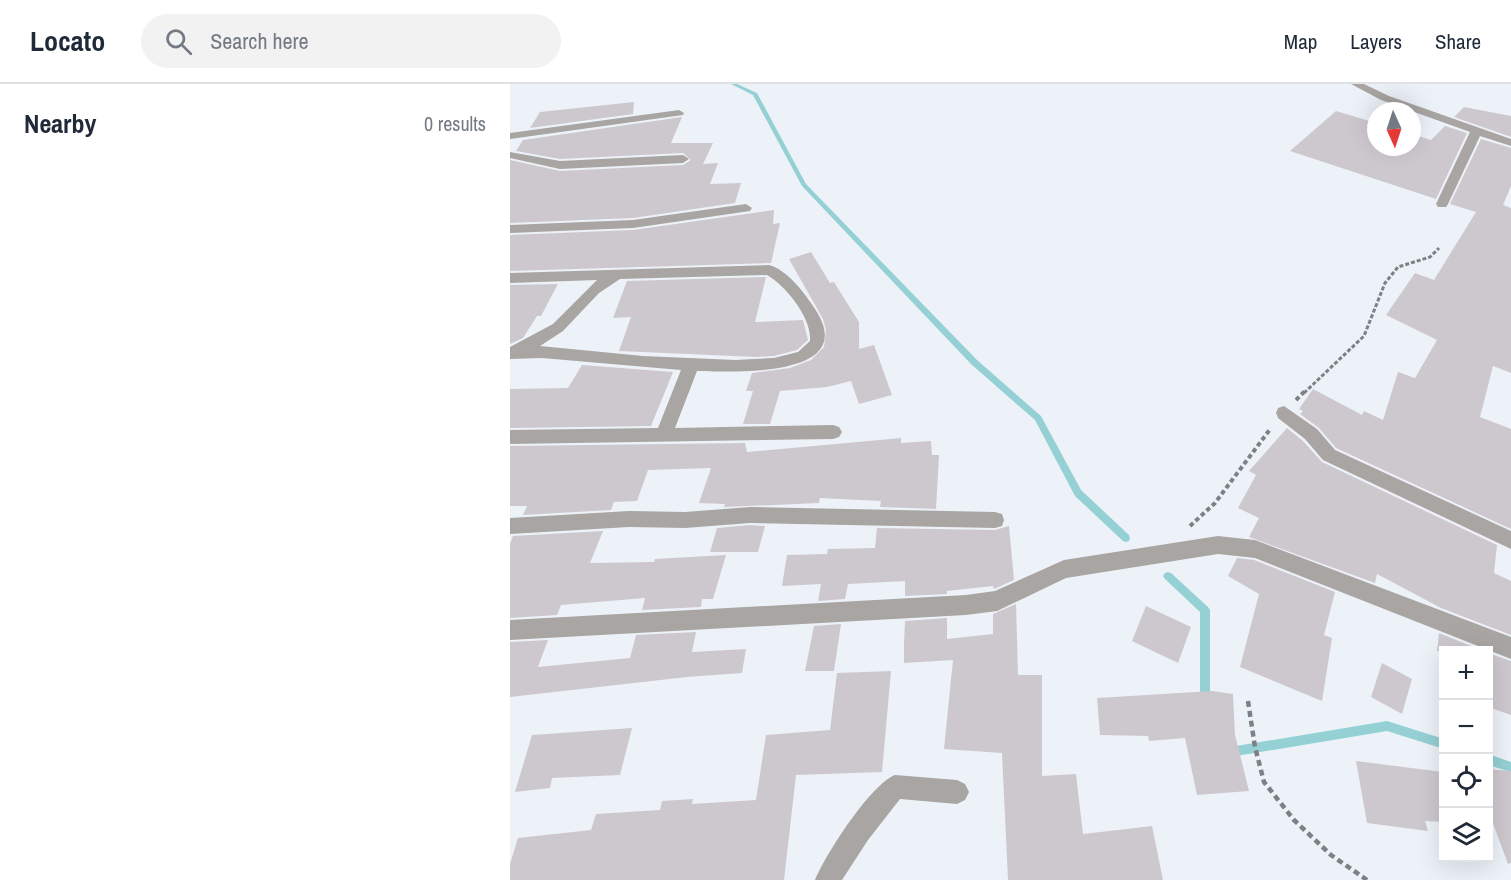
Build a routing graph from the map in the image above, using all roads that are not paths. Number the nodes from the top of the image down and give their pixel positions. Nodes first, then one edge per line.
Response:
1 (1365, 85) edge
2 (679, 113) dead end
3 (1476, 132) junction
4 (510, 136) edge
5 (1511, 143) edge
6 (510, 155) edge
7 (683, 159) dead end
8 (1442, 204) dead end
9 (746, 208) dead end
10 (510, 229) edge
11 (618, 276) junction
12 (510, 278) edge
13 (512, 353) edge
14 (691, 366) junction
15 (1284, 413) dead end
16 (833, 432) dead end
17 (664, 433) junction
18 (510, 437) edge
19 (995, 520) dead end
20 (510, 526) edge
21 (1511, 540) edge
22 (510, 630) edge
23 (1511, 648) edge
24 (957, 792) dead end
25 (828, 880) edge

1 - 3 street
2 - 4 street
3 - 5 street
3 - 8 street
6 - 7 street
9 - 10 street
11 - 12 street
11 - 13 street
11 - 14 street
13 - 14 street
14 - 17 street
15 - 21 street
16 - 17 street
17 - 18 street
19 - 20 street
22 - 23 street
24 - 25 street

